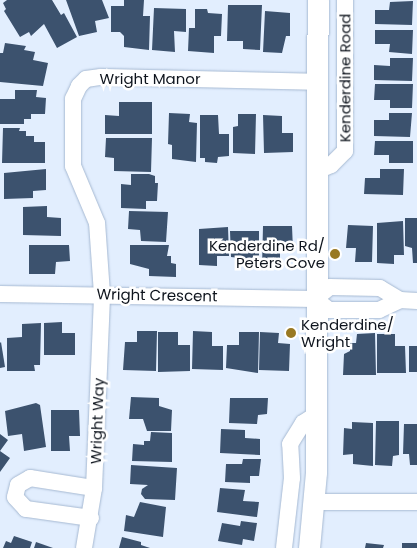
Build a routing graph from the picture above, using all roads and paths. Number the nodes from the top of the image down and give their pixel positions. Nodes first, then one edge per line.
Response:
1 (318, 0) edge
2 (345, 0) edge
3 (317, 82) junction
4 (317, 171) junction
5 (0, 294) edge
6 (102, 294) junction
7 (315, 299) junction
8 (400, 300) junction
9 (417, 301) edge
10 (317, 414) junction
11 (94, 488) junction
12 (315, 502) junction
13 (417, 502) edge
14 (91, 518) junction
15 (84, 548) edge
16 (284, 548) edge
17 (309, 548) edge

1 - 3 street, Kenderdine Road
2 - 4 street, Kenderdine Road
3 - 4 street, Kenderdine Road
3 - 6 street, Wright Manor
4 - 7 street, Kenderdine Road
5 - 6 street, Wright Crescent
6 - 7 street, Wright Crescent
6 - 11 street, Wright Way
7 - 8 street
7 - 8 street
7 - 10 street, Kenderdine Road
8 - 9 street
10 - 12 street, Kenderdine Road
10 - 16 street
11 - 14 street, Wright Way
11 - 14 street
12 - 13 street
12 - 17 street, Kenderdine Road
14 - 15 street, Wright Way

